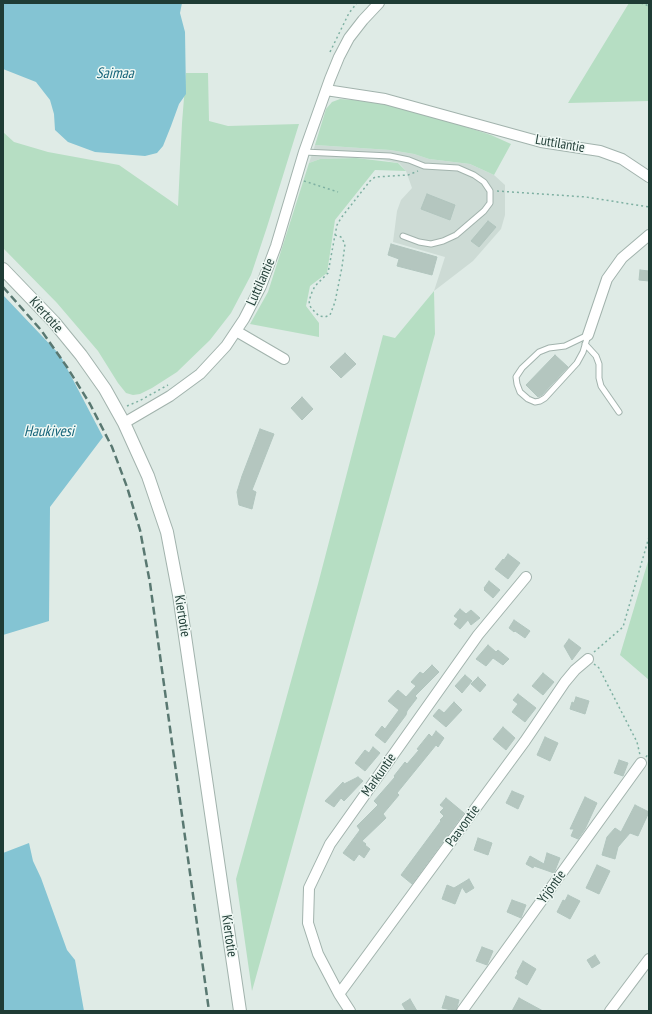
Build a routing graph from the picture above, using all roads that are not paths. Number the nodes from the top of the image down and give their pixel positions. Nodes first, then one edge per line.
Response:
1 (379, 3) edge
2 (326, 90) junction
3 (304, 152) junction
4 (649, 177) edge
5 (649, 235) edge
6 (403, 236) dead end
7 (3, 269) edge
8 (236, 331) junction
9 (587, 340) junction
10 (284, 359) dead end
11 (619, 412) dead end
12 (128, 421) junction
13 (526, 577) dead end
14 (588, 659) road end
15 (641, 763) road end
16 (649, 959) edge
17 (339, 994) junction
18 (240, 1011) edge
19 (350, 1011) edge
20 (462, 1011) edge
21 (610, 1011) edge

1 - 2 street, Luttilantie
2 - 3 street, Luttilantie
2 - 4 street, Luttilantie
3 - 6 lane
3 - 8 street, Luttilantie
5 - 9 street
7 - 12 street, Kiertotie
8 - 10 street
8 - 12 street, Luttilantie
9 - 9 lane
9 - 11 lane
12 - 18 street, Kiertotie
13 - 17 street, Markuntie
14 - 17 street, Paavontie
15 - 20 street, Yrjöntie
16 - 21 street
17 - 19 street, Markuntie

